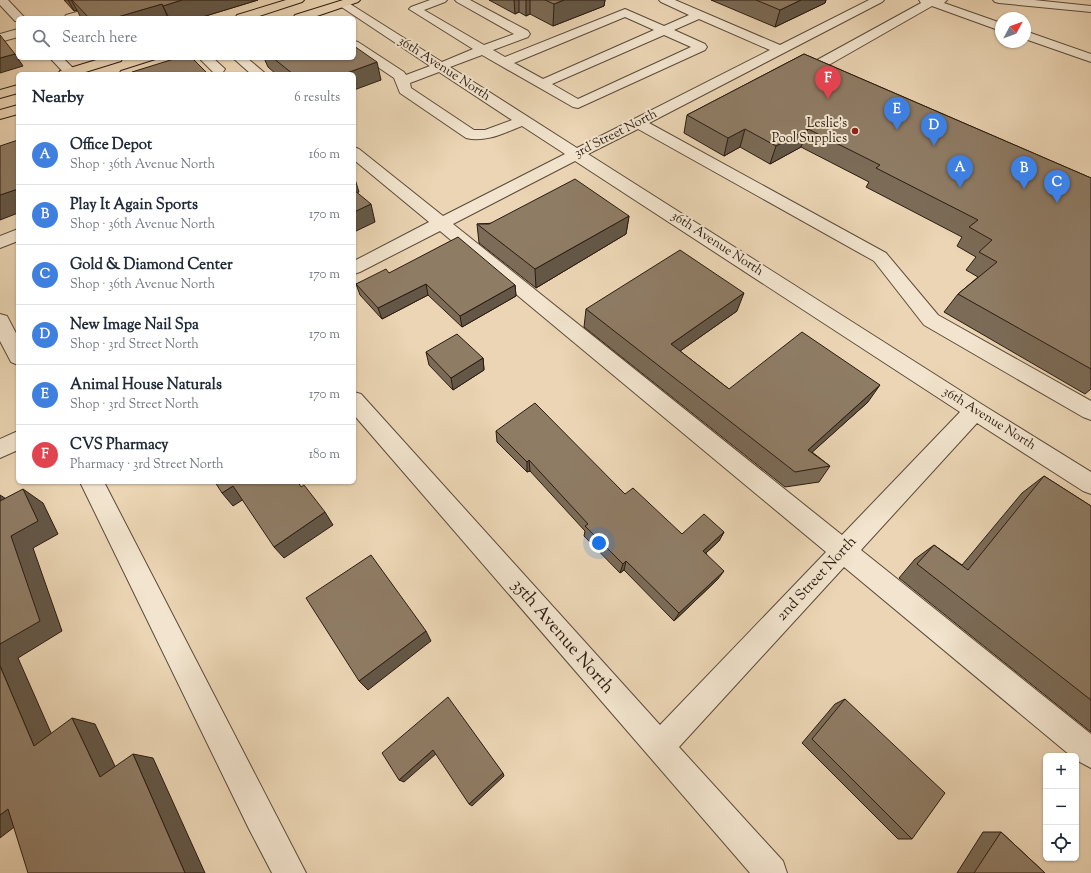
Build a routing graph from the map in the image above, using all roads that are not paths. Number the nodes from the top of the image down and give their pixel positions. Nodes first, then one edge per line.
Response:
1 (2, 0) edge
2 (133, 0) edge
3 (298, 0) edge
4 (318, 0) edge
5 (441, 0) edge
6 (461, 0) edge
7 (665, 0) edge
8 (878, 0) edge
9 (999, 0) edge
10 (932, 1) edge
11 (349, 2) edge
12 (844, 2) dead end
13 (861, 9) junction
14 (1091, 9) edge
15 (699, 15) junction
16 (17, 16) edge
17 (77, 16) edge
18 (248, 16) edge
19 (274, 16) edge
20 (305, 16) edge
21 (995, 24) edge
22 (663, 31) junction
23 (16, 34) edge
24 (1031, 37) edge
25 (0, 38) edge
26 (356, 45) edge
27 (784, 48) junction
28 (483, 50) junction
29 (1091, 58) edge
30 (58, 60) edge
31 (110, 60) edge
32 (141, 60) edge
33 (169, 60) edge
34 (208, 60) edge
35 (242, 60) edge
36 (505, 62) junction
37 (439, 66) junction
38 (218, 68) dead end
39 (67, 72) edge
40 (71, 72) edge
41 (105, 72) edge
42 (132, 72) edge
43 (256, 72) edge
44 (403, 81) junction
45 (542, 84) junction
46 (16, 90) edge
47 (0, 94) edge
48 (16, 110) edge
49 (0, 115) edge
50 (524, 120) junction
51 (638, 123) junction
52 (356, 154) edge
53 (578, 154) junction
54 (441, 224) junction
55 (16, 236) edge
56 (0, 242) edge
57 (356, 267) edge
58 (0, 321) edge
59 (16, 353) edge
60 (356, 402) edge
61 (975, 411) junction
62 (1091, 411) edge
63 (16, 441) edge
64 (0, 449) edge
65 (93, 484) edge
66 (1091, 484) edge
67 (843, 551) junction
68 (659, 746) junction
69 (1091, 752) edge
70 (290, 873) edge
71 (771, 873) edge

1 - 16 street
2 - 17 street
3 - 18 main road
4 - 19 main road
5 - 28 street
6 - 28 street
7 - 15 street
8 - 13 street, 3rd Street North
9 - 14 street
10 - 21 street
10 - 27 street
11 - 20 main road
11 - 37 street, 36th Avenue North
12 - 13 street
13 - 27 street, 3rd Street North
15 - 22 street
15 - 27 street
22 - 36 street
22 - 45 street
22 - 45 street
23 - 25 street
24 - 29 street
26 - 44 street
27 - 51 street, 3rd Street North
28 - 36 street
28 - 37 street
30 - 39 street
31 - 40 main road
32 - 41 main road
33 - 42 main road
34 - 38 street
35 - 43 street
36 - 45 street
37 - 44 street
37 - 50 street, 36th Avenue North
44 - 50 street
46 - 47 main road
48 - 49 main road
50 - 53 street, 36th Avenue North
51 - 53 street, 3rd Street North
51 - 62 street
52 - 54 street
53 - 54 street, 3rd Street North
53 - 61 street, 36th Avenue North
54 - 57 street, 3rd Street North
54 - 67 street
55 - 56 street
58 - 59 street
60 - 68 street, 35th Avenue North
61 - 66 street, 36th Avenue North
61 - 67 street, 2nd Street North
63 - 64 street
65 - 70 street
67 - 68 street, 2nd Street North
67 - 69 street
68 - 71 street, 35th Avenue North

